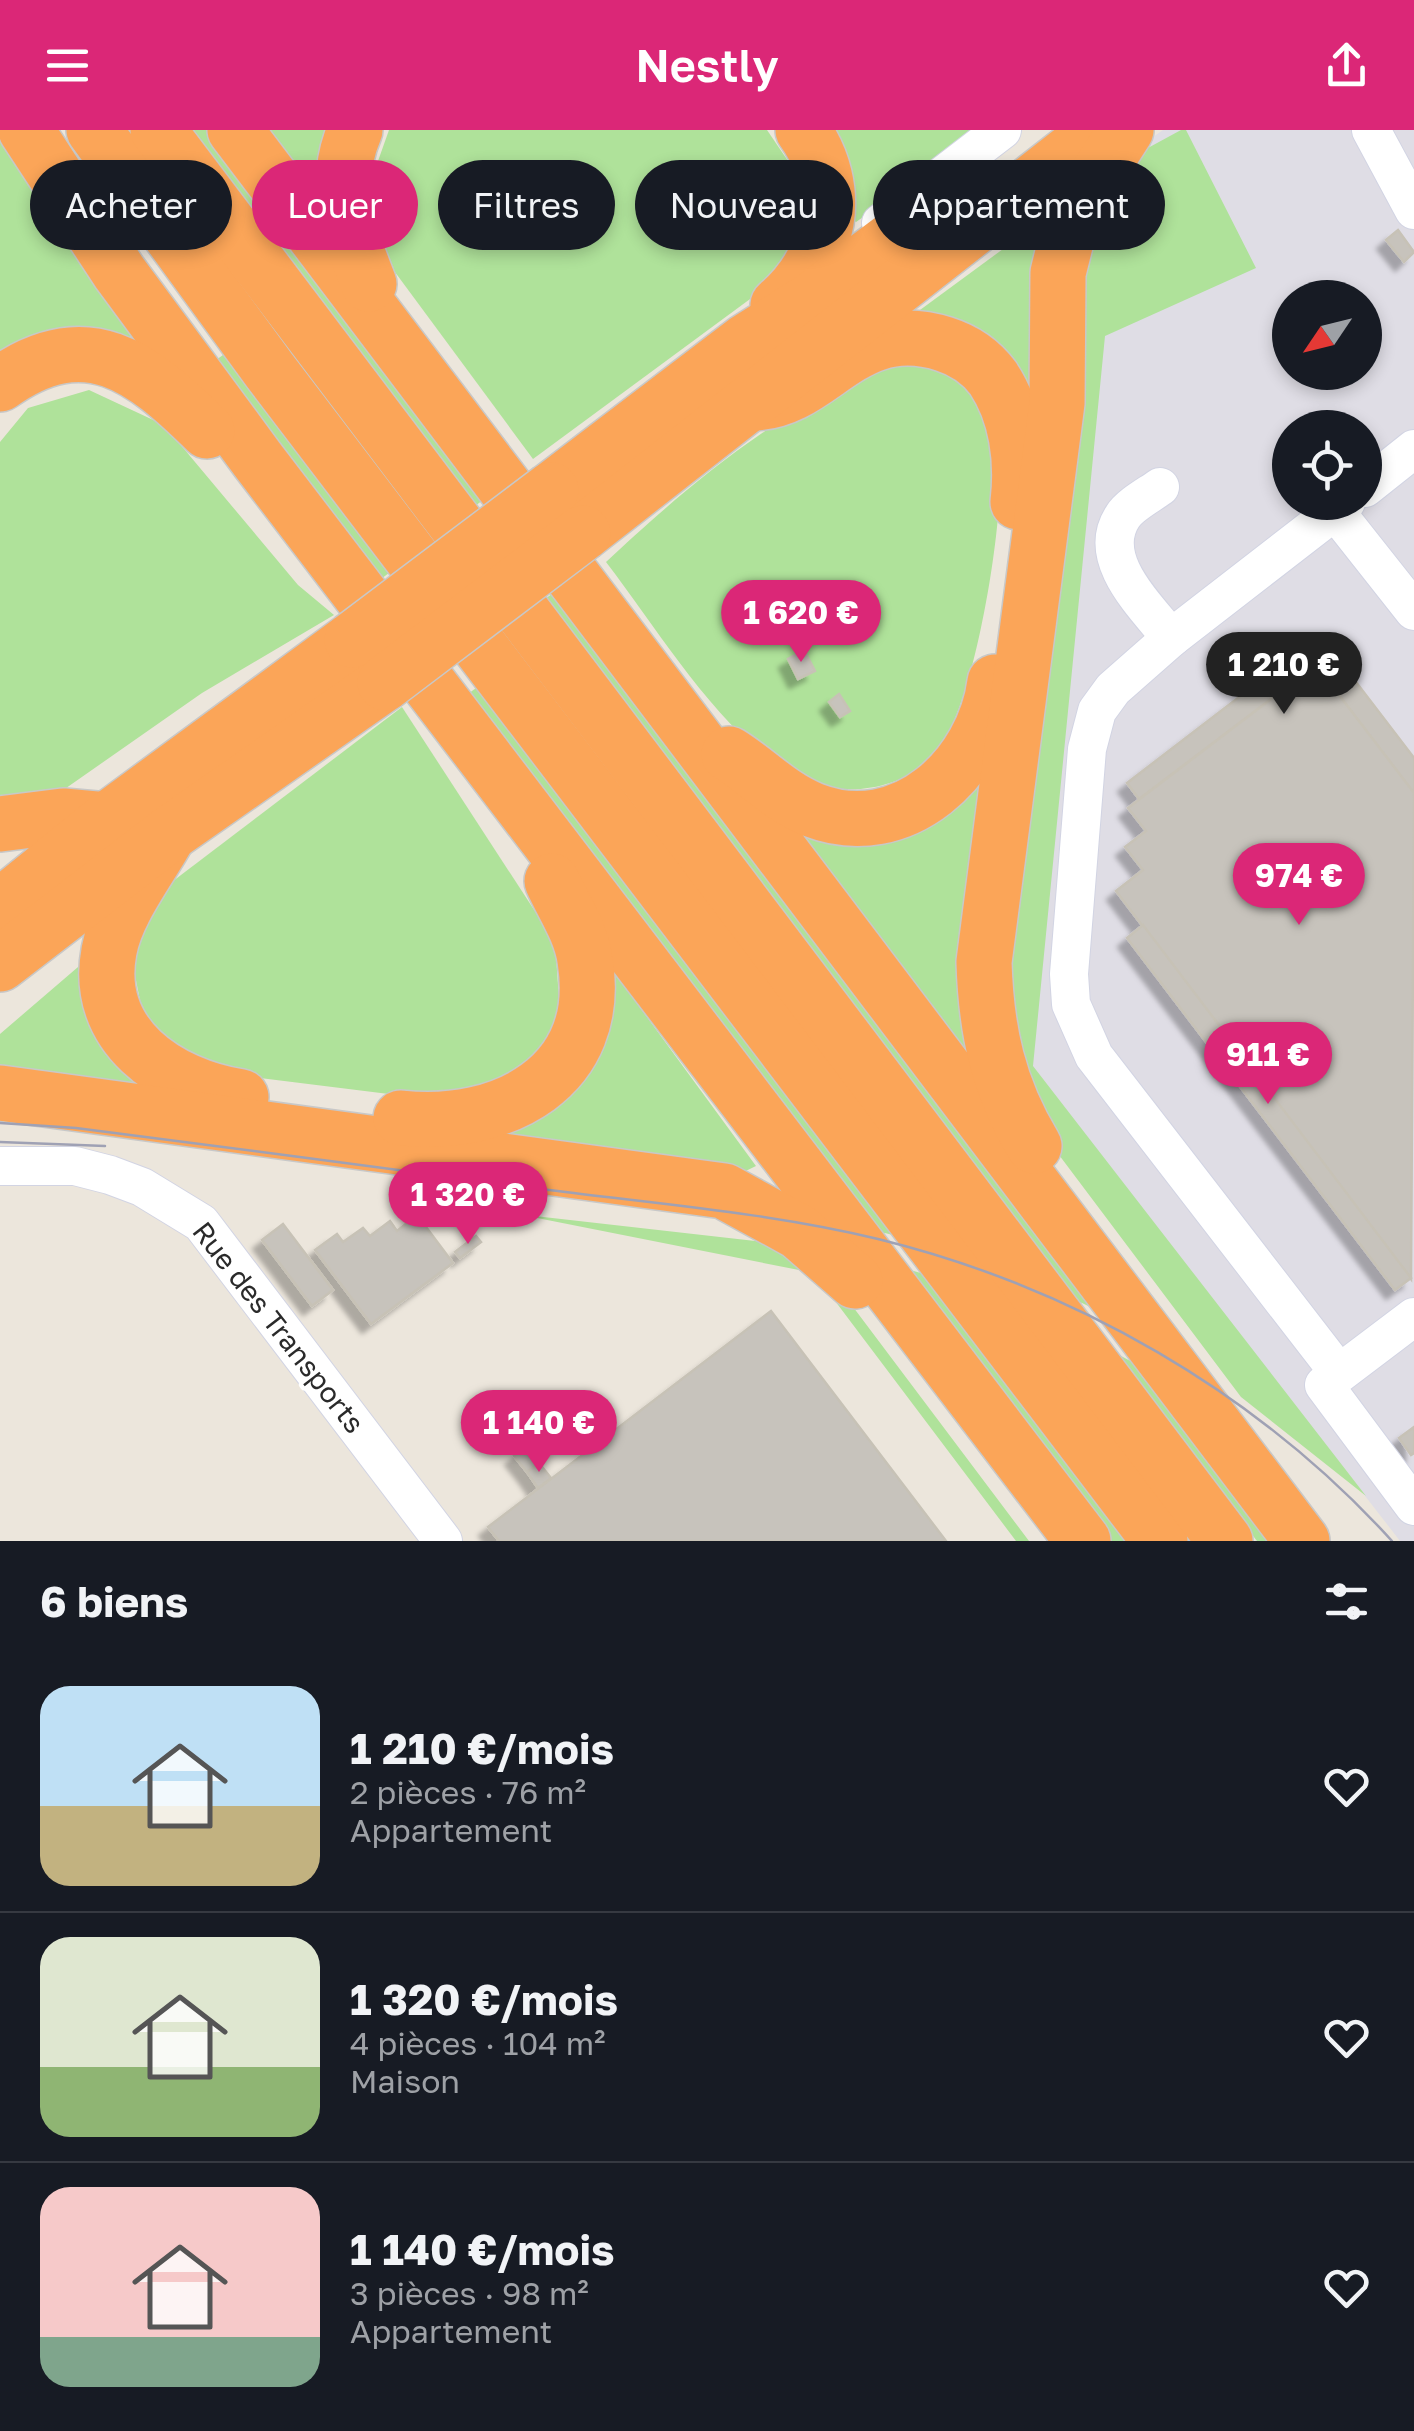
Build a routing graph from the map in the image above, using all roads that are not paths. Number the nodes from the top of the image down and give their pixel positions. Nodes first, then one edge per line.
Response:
1 (26, 130) edge
2 (94, 130) edge
3 (158, 130) edge
4 (235, 130) edge
5 (356, 130) edge
6 (803, 130) edge
7 (1002, 130) edge
8 (1036, 130) edge
9 (1371, 130) edge
10 (1119, 135) edge
11 (1414, 210) edge
12 (791, 294) junction
13 (370, 311) junction
14 (745, 342) junction
15 (852, 353) junction
16 (0, 384) edge
17 (755, 402) junction
18 (1414, 450) edge
19 (257, 459) junction
20 (1382, 475) edge
21 (1160, 487) dead end
22 (566, 512) junction
23 (1323, 520) edge
24 (1361, 520) edge
25 (1414, 611) edge
26 (1172, 638) junction
27 (695, 738) junction
28 (107, 820) junction
29 (0, 824) edge
30 (170, 834) junction
31 (554, 849) junction
32 (142, 882) junction
33 (0, 907) edge
34 (0, 964) edge
35 (0, 990) edge
36 (0, 1093) edge
37 (0, 1166) edge
38 (1092, 1265) junction
39 (1414, 1316) edge
40 (912, 1317) junction
41 (1339, 1373) junction
42 (1414, 1506) edge
43 (443, 1541) edge
44 (1083, 1541) edge
45 (1160, 1541) edge
46 (1225, 1541) edge
47 (1302, 1541) edge

1 - 19 highway
2 - 45 highway
3 - 46 highway
4 - 13 highway
5 - 13 highway
6 - 12 highway
7 - 12 lane
8 - 14 highway
9 - 11 lane
10 - 15 lane
10 - 17 highway
10 - 38 highway
12 - 14 highway
13 - 27 highway
14 - 22 highway
15 - 17 highway
15 - 27 highway
16 - 19 highway
17 - 22 highway
18 - 20 lane
19 - 31 highway
21 - 26 lane
22 - 28 highway, bridge
22 - 30 highway, bridge
23 - 26 lane
24 - 25 lane
26 - 41 lane
27 - 38 highway
28 - 29 highway
28 - 33 highway
30 - 32 highway
30 - 34 highway
31 - 32 highway
31 - 40 highway
32 - 35 lane
36 - 40 highway
37 - 43 lane, Rue des Transports
38 - 47 highway
39 - 41 lane
40 - 44 highway
41 - 42 lane

